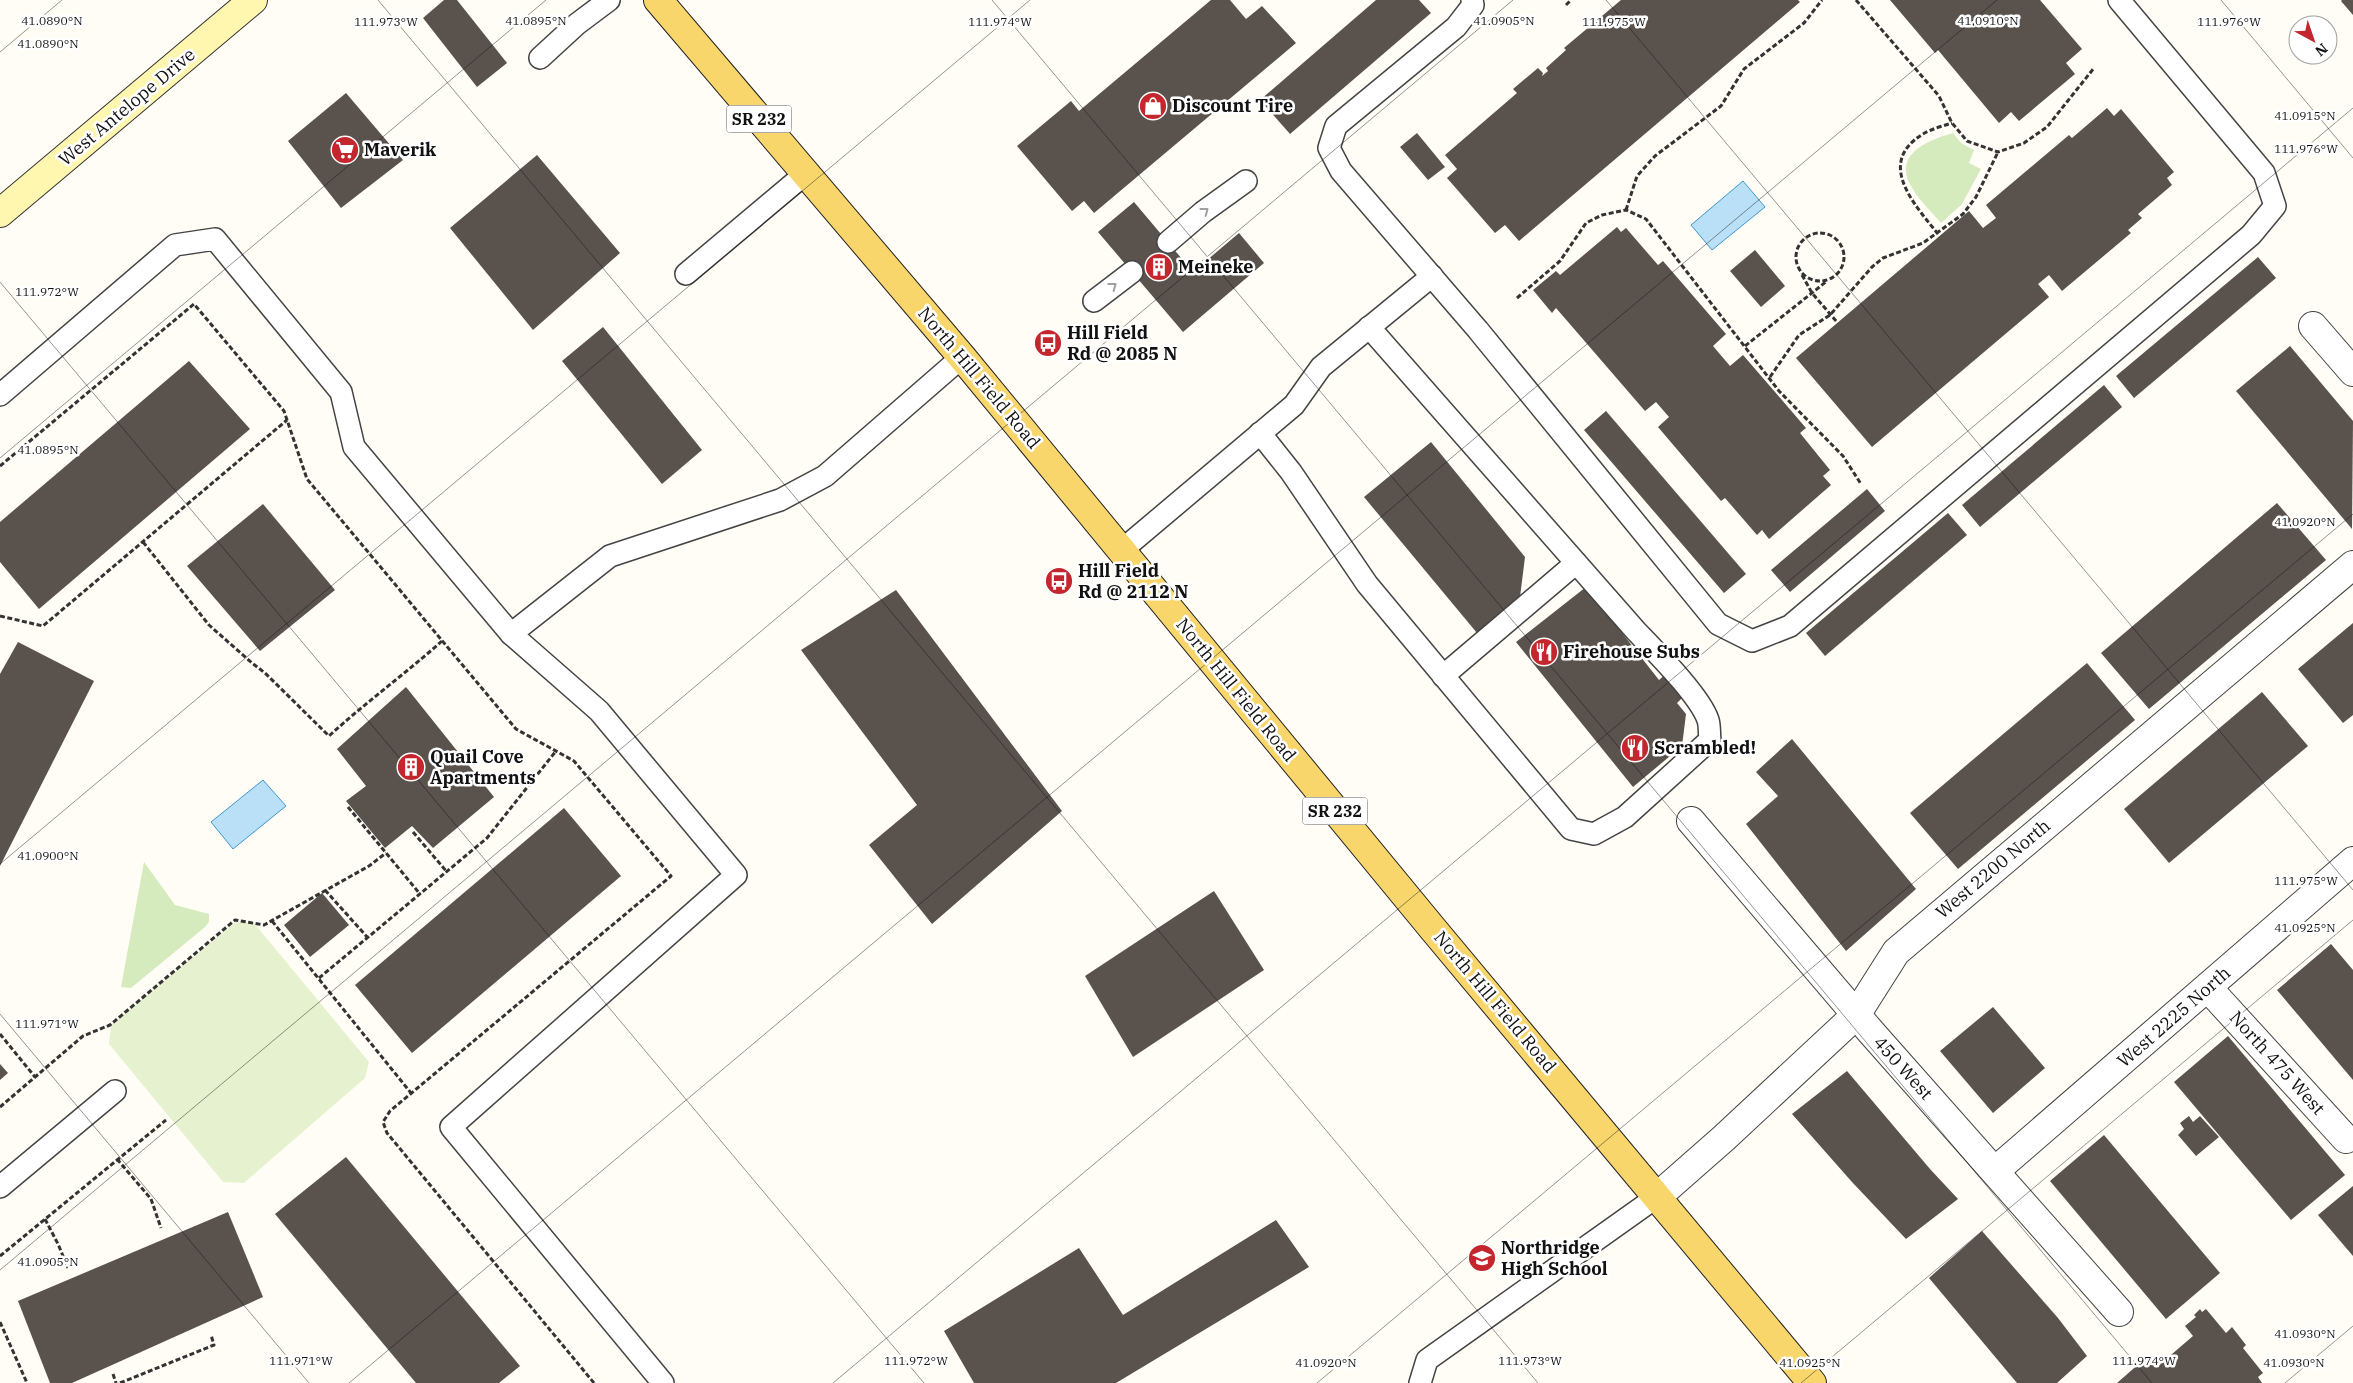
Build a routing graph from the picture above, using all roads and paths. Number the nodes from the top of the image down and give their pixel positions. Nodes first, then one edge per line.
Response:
1 (253, 0) edge
2 (609, 0) edge
3 (658, 0) edge
4 (1472, 0) edge
5 (1572, 0) edge
6 (1822, 0) edge
7 (1856, 0) edge
8 (2119, 0) edge
9 (1566, 5) dead end
10 (540, 58) dead end
11 (2094, 68) dead end
12 (1952, 123) junction
13 (1998, 152) junction
14 (805, 174) junction
15 (1246, 181) dead end
16 (1626, 210) junction
17 (0, 214) edge
18 (1938, 234) junction
19 (1168, 242) dead end
20 (1798, 268) junction
21 (1132, 272) dead end
22 (686, 274) dead end
23 (1432, 276) junction
24 (1830, 279) junction
25 (1812, 293) junction
26 (1517, 298) dead end
27 (1094, 301) dead end
28 (1830, 315) junction
29 (1838, 322) dead end
30 (2313, 326) dead end
31 (1370, 327) junction
32 (1745, 346) junction
33 (962, 356) junction
34 (2353, 372) edge
35 (1770, 378) junction
36 (0, 394) edge
37 (287, 420) junction
38 (1260, 433) junction
39 (0, 466) edge
40 (1861, 484) dead end
41 (142, 542) junction
42 (1122, 550) junction
43 (1576, 563) junction
44 (2353, 565) edge
45 (0, 616) edge
46 (510, 634) junction
47 (442, 641) junction
48 (1443, 676) junction
49 (556, 751) junction
50 (348, 807) dead end
51 (1691, 821) dead end
52 (414, 832) dead end
53 (386, 853) junction
54 (2353, 861) edge
55 (447, 872) junction
56 (326, 890) junction
57 (420, 894) junction
58 (272, 921) junction
59 (368, 938) junction
60 (319, 978) junction
61 (2208, 988) junction
62 (1856, 1015) junction
63 (0, 1034) edge
64 (35, 1076) junction
65 (115, 1091) dead end
66 (411, 1093) junction
67 (0, 1107) edge
68 (166, 1120) dead end
69 (2346, 1139) dead end
70 (117, 1159) junction
71 (1994, 1171) junction
72 (0, 1187) edge
73 (1658, 1196) junction
74 (45, 1219) junction
75 (161, 1228) dead end
76 (0, 1256) edge
77 (68, 1268) dead end
78 (2119, 1312) dead end
79 (0, 1322) edge
80 (211, 1335) dead end
81 (114, 1374) dead end
82 (27, 1383) edge
83 (118, 1383) edge
84 (594, 1383) edge
85 (663, 1383) edge
86 (1420, 1383) edge
87 (1812, 1383) edge

1 - 17 main road, West Antelope Drive
2 - 10 lane
3 - 14 main road, North Hill Field Road / SR 232
4 - 23 lane
5 - 9 path
6 - 16 path
7 - 12 path
8 - 23 lane
11 - 13 path
12 - 13 path
12 - 18 path
13 - 18 path
14 - 22 lane
14 - 33 main road, North Hill Field Road / SR 232
19 -> 15 lane
16 - 26 path
16 - 32 path
18 - 28 path
20 - 24 path
20 - 24 path
20 - 25 path
27 -> 21 lane
23 - 31 lane
24 - 25 path
25 - 28 path
25 - 32 path
28 - 29 path
28 - 35 path
30 - 34 street
31 - 38 lane
31 - 43 lane
32 - 35 path
33 - 42 main road, North Hill Field Road / SR 232
33 - 46 lane
35 - 40 path
36 - 46 lane
37 - 39 path
37 - 41 path
37 - 47 path
38 - 42 lane
38 - 48 lane
41 - 45 path
41 - 47 path
42 - 73 main road, North Hill Field Road / SR 232
43 - 48 lane
43 - 48 lane
44 - 62 street, West 2200 North
46 - 85 lane
47 - 49 path
49 - 55 path
49 - 66 path
50 - 53 path
51 - 62 street, 450 West
52 - 55 path
53 - 56 path
53 - 57 path
54 - 61 street, West 2225 North
55 - 57 path
56 - 58 path
56 - 59 path
57 - 59 path
58 - 60 path
58 - 64 path
59 - 60 path
60 - 66 path
61 - 69 street, North 475 West
61 - 71 street, West 2225 North
62 - 71 street, 450 West
62 - 73 street, West 2200 North
63 - 64 path
64 - 67 path
65 - 72 lane
66 - 84 path
68 - 70 path
70 - 74 path
70 - 75 path
71 - 78 street, 450 West
73 - 86 lane
73 - 87 main road, North Hill Field Road / SR 232
74 - 76 path
74 - 77 path
79 - 82 path
80 - 83 path
81 - 83 path

